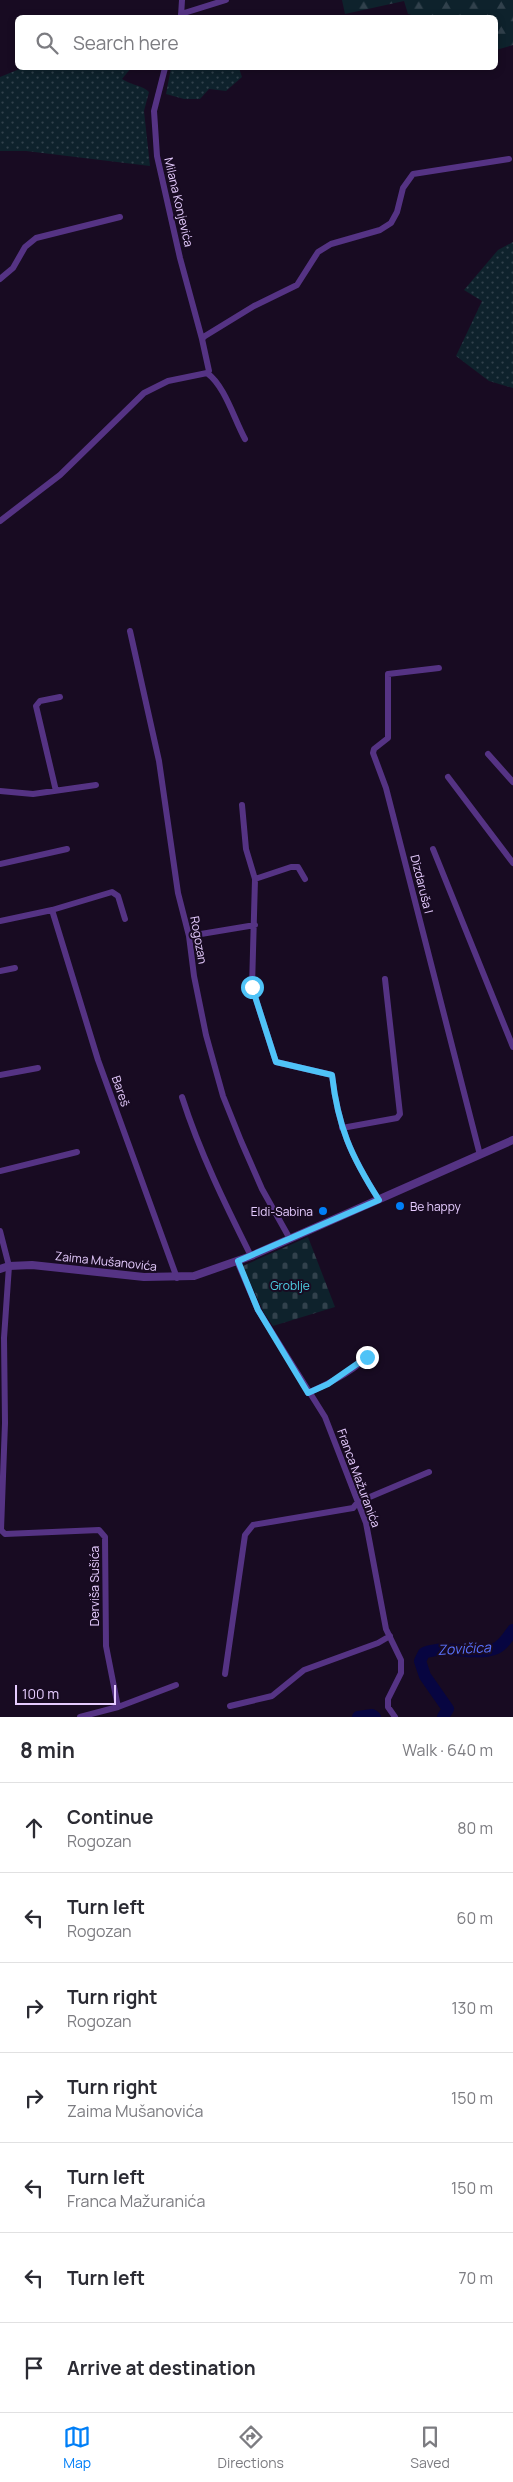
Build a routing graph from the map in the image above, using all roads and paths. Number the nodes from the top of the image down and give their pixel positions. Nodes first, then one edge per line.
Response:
1 (182, 0) edge
2 (226, 0) edge
3 (181, 15) edge
4 (184, 15) edge
5 (164, 70) edge
6 (509, 159) dead end
7 (120, 217) dead end
8 (0, 279) edge
9 (202, 339) junction
10 (208, 373) junction
11 (245, 439) dead end
12 (2, 517) edge
13 (130, 631) dead end
14 (439, 668) dead end
15 (60, 697) dead end
16 (488, 754) dead end
17 (448, 777) dead end
18 (513, 782) edge
19 (96, 786) dead end
20 (0, 791) edge
21 (56, 791) junction
22 (242, 805) dead end
23 (67, 849) dead end
24 (433, 849) dead end
25 (513, 863) edge
26 (0, 864) edge
27 (255, 879) junction
28 (305, 879) dead end
29 (52, 910) junction
30 (125, 919) dead end
31 (0, 921) edge
32 (255, 925) junction
33 (189, 936) junction
34 (15, 968) dead end
35 (0, 971) edge
36 (385, 979) dead end
37 (513, 1047) edge
38 (38, 1068) dead end
39 (0, 1075) edge
40 (182, 1097) dead end
41 (342, 1128) junction
42 (513, 1140) edge
43 (77, 1152) dead end
44 (480, 1155) junction
45 (0, 1171) edge
46 (379, 1200) junction
47 (0, 1231) edge
48 (290, 1239) junction
49 (250, 1256) junction
50 (238, 1261) junction
51 (9, 1266) junction
52 (0, 1269) edge
53 (176, 1278) junction
54 (372, 1350) dead end
55 (308, 1393) junction
56 (2, 1426) edge
57 (429, 1472) dead end
58 (358, 1502) junction
59 (390, 1636) junction
60 (226, 1674) dead end
61 (176, 1685) dead end
62 (230, 1706) dead end
63 (118, 1707) junction
64 (80, 1717) edge
65 (395, 1717) edge

1 - 3 street
2 - 4 street
5 - 9 street, Milana Konjevića
6 - 9 street
7 - 8 street
9 - 10 street, Milana Konjevića
10 - 11 street, Milana Konjevića
10 - 12 street
13 - 33 street, Rogozan
14 - 44 street, Dizdaruša I
15 - 21 street
16 - 18 street
17 - 25 street
19 - 21 street
20 - 21 street
22 - 27 street
23 - 26 street
24 - 37 street
27 - 28 street
27 - 32 street
29 - 30 street
29 - 31 street
29 - 53 street, Bareš
32 - 33 street
32 - 41 street
33 - 48 street, Rogozan
34 - 35 street
36 - 41 street
38 - 39 street
40 - 49 street
41 - 46 street
42 - 44 street, Zaima Mušanovića
43 - 45 street
44 - 46 street, Zaima Mušanovića
46 - 48 street, Zaima Mušanovića
47 - 51 street
48 - 49 street, Zaima Mušanovića
49 - 50 street, Zaima Mušanovića
50 - 53 street, Zaima Mušanovića
50 - 55 street, Franca Mažuranića
51 - 52 street, Zaima Mušanovića
51 - 53 street, Zaima Mušanovića
51 - 56 street
54 - 55 street
55 - 58 street, Franca Mažuranića
56 - 63 street, Derviša Sušića
57 - 58 street
58 - 59 street, Franca Mažuranića
58 - 60 street
59 - 62 street
59 - 65 street, Franca Mažuranića
61 - 63 street
63 - 64 street

